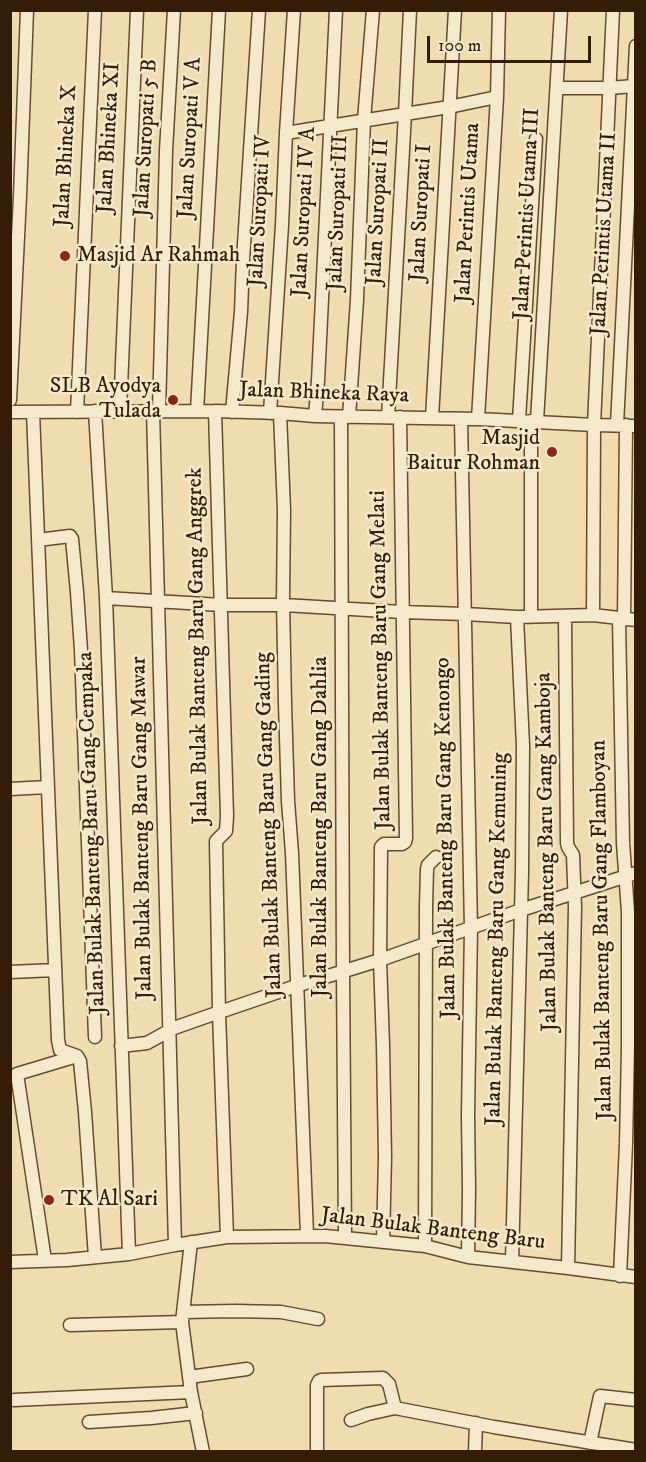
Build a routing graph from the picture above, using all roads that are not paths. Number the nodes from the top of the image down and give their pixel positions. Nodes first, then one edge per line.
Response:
1 (27, 10) edge
2 (95, 10) edge
3 (137, 10) edge
4 (174, 10) edge
5 (219, 10) edge
6 (259, 10) edge
7 (294, 10) edge
8 (336, 10) edge
9 (373, 10) edge
10 (410, 10) edge
11 (455, 10) edge
12 (500, 10) edge
13 (561, 10) edge
14 (613, 10) edge
15 (636, 46) edge
16 (633, 86) junction
17 (556, 88) junction
18 (610, 88) junction
19 (497, 97) junction
20 (449, 107) junction
21 (405, 114) junction
22 (364, 120) junction
23 (331, 126) junction
24 (286, 133) junction
25 (536, 139) dead end
26 (10, 400) edge
27 (232, 409) junction
28 (95, 411) junction
29 (120, 411) junction
30 (156, 411) junction
31 (197, 411) junction
32 (215, 411) junction
33 (10, 412) edge
34 (33, 412) junction
35 (77, 412) junction
36 (275, 413) junction
37 (315, 416) junction
38 (345, 417) junction
39 (394, 417) junction
40 (432, 418) junction
41 (461, 419) junction
42 (478, 419) junction
43 (529, 421) junction
44 (594, 425) junction
45 (626, 425) edge
46 (38, 540) junction
47 (106, 598) junction
48 (159, 602) junction
49 (221, 605) junction
50 (284, 605) junction
51 (342, 608) junction
52 (402, 612) junction
53 (465, 614) junction
54 (593, 615) junction
55 (565, 616) junction
56 (517, 617) junction
57 (531, 617) junction
58 (626, 620) edge
59 (48, 787) junction
60 (10, 789) edge
61 (436, 856) dead end
62 (630, 875) edge
63 (573, 893) junction
64 (521, 910) junction
65 (471, 928) junction
66 (425, 944) junction
67 (380, 960) junction
68 (55, 970) junction
69 (342, 971) junction
70 (10, 972) edge
71 (296, 986) junction
72 (219, 1013) junction
73 (169, 1032) junction
74 (95, 1037) dead end
75 (121, 1046) junction
76 (77, 1056) junction
77 (307, 1235) junction
78 (227, 1237) junction
79 (345, 1237) junction
80 (383, 1242) junction
81 (175, 1245) junction
82 (190, 1245) junction
83 (426, 1246) junction
84 (129, 1254) junction
85 (95, 1257) junction
86 (468, 1257) junction
87 (45, 1260) junction
88 (10, 1262) edge
89 (512, 1262) junction
90 (568, 1268) junction
91 (620, 1276) junction
92 (636, 1277) edge
93 (182, 1317) junction
94 (318, 1319) dead end
95 (70, 1325) dead end
96 (247, 1369) dead end
97 (189, 1377) junction
98 (191, 1392) junction
99 (14, 1400) dead end
100 (636, 1400) edge
101 (395, 1408) junction
102 (196, 1413) junction
103 (351, 1419) dead end
104 (89, 1422) dead end
105 (476, 1423) junction
106 (590, 1443) junction
107 (636, 1450) edge
108 (203, 1452) edge
109 (317, 1452) edge
110 (476, 1452) edge

1 - 26 street
2 - 35 street, Jalan Bhineka X
3 - 29 street, Jalan Bhineka XI
4 - 30 street, Jalan Suropati 5 B
5 - 31 street, Jalan Suropati V A
6 - 27 street
7 - 24 street, Jalan Suropati IV
8 - 23 street, Jalan Suropati IV A
9 - 22 street, Jalan Suropati III
10 - 21 street, Jalan Suropati II
11 - 20 street, Jalan Suropati I
12 - 19 street, Jalan Perintis Utama
13 - 17 street, Jalan Perintis Utama III
14 - 18 street
15 - 16 street, Jalan Perintis Utama II
16 - 18 street
16 - 45 street, Jalan Perintis Utama II
17 - 18 street
17 - 43 street, Jalan Perintis Utama III
18 - 44 street
19 - 20 street
19 - 42 street, Jalan Perintis Utama
20 - 21 street
20 - 40 street, Jalan Suropati I
21 - 22 street
21 - 39 street, Jalan Suropati II
22 - 23 street
22 - 38 street, Jalan Suropati III
23 - 24 street
23 - 37 street, Jalan Suropati IV A
24 - 36 street, Jalan Suropati IV
25 - 43 street
27 - 32 street, Jalan Bhineka Raya
27 - 36 street, Jalan Bhineka Raya
28 - 29 street, Jalan Bhineka Raya
28 - 35 street, Jalan Bhineka Raya
28 - 47 street, Jalan Bulak Banteng Baru Gang Cempaka
29 - 30 street, Jalan Bhineka Raya
30 - 31 street, Jalan Bhineka Raya
30 - 48 street, Jalan Bulak Banteng Baru Gang Mawar
31 - 32 street, Jalan Bhineka Raya
32 - 49 street, Jalan Bulak Banteng Baru Gang Anggrek
33 - 34 street, Jalan Bhineka Raya
34 - 35 street, Jalan Bhineka Raya
34 - 46 street
36 - 37 street, Jalan Bhineka Raya
36 - 50 street, Jalan Bulak Banteng Baru Gang Gading
37 - 38 street, Jalan Bhineka Raya
38 - 39 street, Jalan Bhineka Raya
38 - 51 street, Jalan Bulak Banteng Baru Gang Dahlia
39 - 40 street, Jalan Bhineka Raya
39 - 52 street, Jalan Bulak Banteng Baru Gang Melati
40 - 41 street, Jalan Bhineka Raya
41 - 42 street, Jalan Bhineka Raya
41 - 53 street, Jalan Bulak Banteng Baru Gang Kenongo
42 - 43 street, Jalan Bhineka Raya
43 - 44 street, Jalan Bhineka Raya
43 - 57 street
44 - 45 street, Jalan Bhineka Raya
44 - 54 street
45 - 58 street, Jalan Perintis Utama II
46 - 59 street
46 - 74 street
47 - 48 street
47 - 75 street, Jalan Bulak Banteng Baru Gang Cempaka
48 - 49 street
48 - 73 street, Jalan Bulak Banteng Baru Gang Mawar
49 - 50 street
49 - 72 street, Jalan Bulak Banteng Baru Gang Anggrek
50 - 51 street
50 - 71 street, Jalan Bulak Banteng Baru Gang Gading
51 - 52 street
51 - 69 street, Jalan Bulak Banteng Baru Gang Dahlia
52 - 53 street
52 - 67 street, Jalan Bulak Banteng Baru Gang Melati
53 - 56 street
53 - 65 street, Jalan Bulak Banteng Baru Gang Kenongo
54 - 55 street
54 - 58 street
55 - 57 street
55 - 63 street, Jalan Bulak Banteng Baru Gang Kamboja
56 - 57 street
56 - 64 street, Jalan Bulak Banteng Baru Gang Kemuning
58 - 62 street, Jalan Bulak Banteng Baru Gang Flamboyan
59 - 60 street
59 - 68 street
61 - 66 street
62 - 63 street
62 - 91 street, Jalan Bulak Banteng Baru Gang Flamboyan
63 - 64 street
63 - 90 street, Jalan Bulak Banteng Baru Gang Kamboja
64 - 65 street
64 - 89 street, Jalan Bulak Banteng Baru Gang Kemuning
65 - 66 street
65 - 86 street, Jalan Bulak Banteng Baru Gang Kenongo
66 - 67 street
66 - 83 street
67 - 69 street
67 - 80 street, Jalan Bulak Banteng Baru Gang Melati
68 - 70 street
68 - 76 street
69 - 71 street
69 - 79 street, Jalan Bulak Banteng Baru Gang Dahlia
71 - 72 street
71 - 77 street, Jalan Bulak Banteng Baru Gang Gading
72 - 73 street
72 - 78 street, Jalan Bulak Banteng Baru Gang Anggrek
73 - 75 street
73 - 81 street, Jalan Bulak Banteng Baru Gang Mawar
75 - 84 street, Jalan Bulak Banteng Baru Gang Cempaka
76 - 85 street
76 - 87 street
77 - 78 street, Jalan Bulak Banteng Baru
77 - 79 street, Jalan Bulak Banteng Baru
78 - 82 street, Jalan Bulak Banteng Baru
79 - 80 street, Jalan Bulak Banteng Baru
80 - 83 street, Jalan Bulak Banteng Baru
81 - 82 street, Jalan Bulak Banteng Baru
81 - 84 street, Jalan Bulak Banteng Baru
82 - 93 street
83 - 86 street, Jalan Bulak Banteng Baru
84 - 85 street, Jalan Bulak Banteng Baru
85 - 87 street, Jalan Bulak Banteng Baru
86 - 89 street, Jalan Bulak Banteng Baru
87 - 88 street, Jalan Bulak Banteng Baru
89 - 90 street, Jalan Bulak Banteng Baru
90 - 91 street, Jalan Bulak Banteng Baru
91 - 92 street, Jalan Bulak Banteng Baru
93 - 94 street
93 - 95 street
93 - 97 street
96 - 97 street
97 - 98 street
98 - 99 street
98 - 102 street
100 - 106 street
101 - 103 street
101 - 105 street
101 - 109 street
102 - 104 street
102 - 108 street
105 - 106 street
105 - 110 street
106 - 107 street

